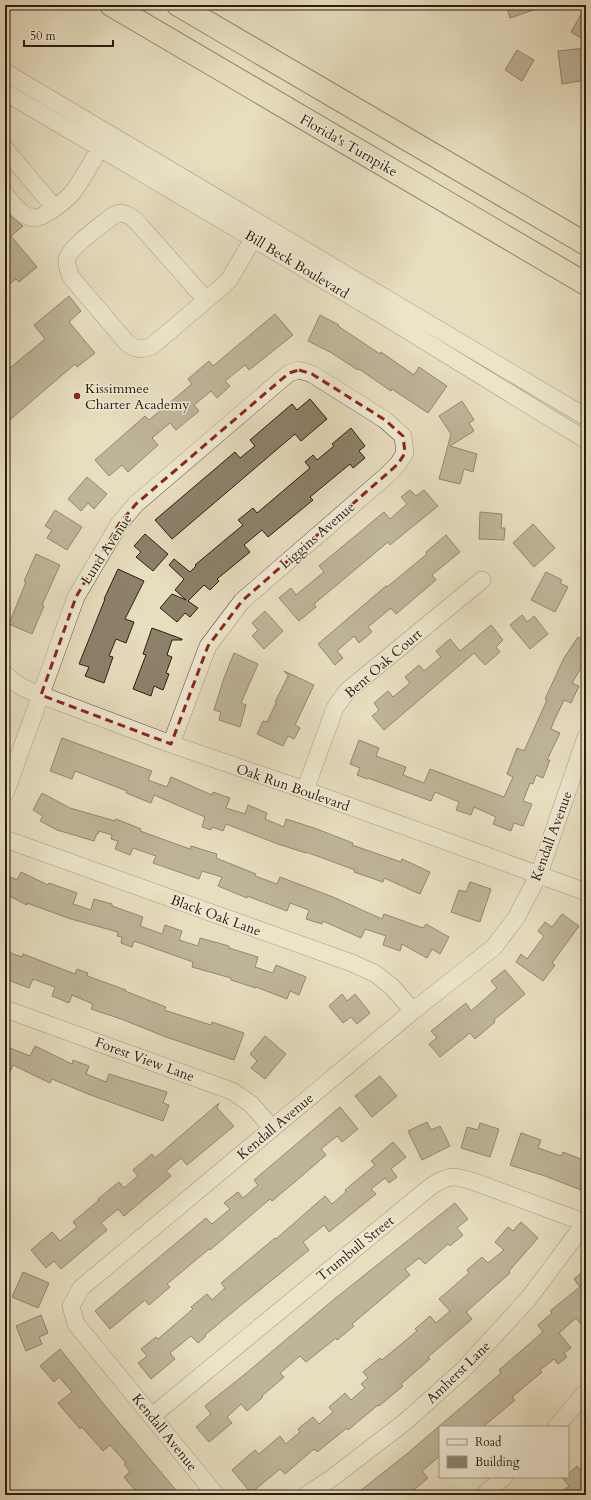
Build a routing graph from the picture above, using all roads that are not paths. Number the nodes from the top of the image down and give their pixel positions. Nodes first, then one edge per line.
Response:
1 (111, 5) edge
2 (178, 5) edge
3 (5, 72) edge
4 (5, 92) edge
5 (100, 148) junction
6 (5, 149) edge
7 (5, 194) edge
8 (54, 208) junction
9 (253, 239) junction
10 (586, 244) edge
11 (586, 284) edge
12 (206, 300) junction
13 (299, 370) joint
14 (586, 417) edge
15 (586, 440) edge
16 (482, 580) dead end
17 (5, 674) edge
18 (41, 695) junction
19 (586, 737) edge
20 (171, 744) junction
21 (305, 790) junction
22 (5, 794) edge
23 (5, 839) edge
24 (539, 874) junction
25 (586, 892) edge
26 (5, 1009) edge
27 (413, 1011) junction
28 (272, 1128) junction
29 (586, 1223) edge
30 (586, 1392) edge
31 (152, 1416) junction
32 (557, 1426) edge
33 (503, 1478) edge
34 (216, 1495) edge
35 (306, 1495) edge
36 (484, 1495) edge

1 - 11 highway, Florida's Turnpike
2 - 10 highway
3 - 14 street, Bill Beck Boulevard
4 - 5 street, Bill Beck Boulevard
5 - 8 street
5 - 9 street, Bill Beck Boulevard
6 - 8 street
7 - 8 street
9 - 12 street
9 - 15 street, Bill Beck Boulevard
12 - 12 street
13 - 18 street, Lund Avenue
13 - 20 street, Liggins Avenue
16 - 21 street, Bent Oak Court
17 - 18 street, Oak Run Boulevard
18 - 20 street, Oak Run Boulevard
18 - 22 street, Lund Avenue
19 - 24 street, Kendall Avenue
20 - 21 street, Oak Run Boulevard
21 - 24 street, Oak Run Boulevard
23 - 27 street, Black Oak Lane
24 - 25 street, Oak Run Boulevard
24 - 27 street, Kendall Avenue
26 - 28 street, Forest View Lane
27 - 28 street, Kendall Avenue
28 - 31 street, Kendall Avenue
29 - 31 street, Trumbull Street
29 - 35 street, Amherst Lane
30 - 32 street
31 - 34 street, Kendall Avenue
33 - 36 street

